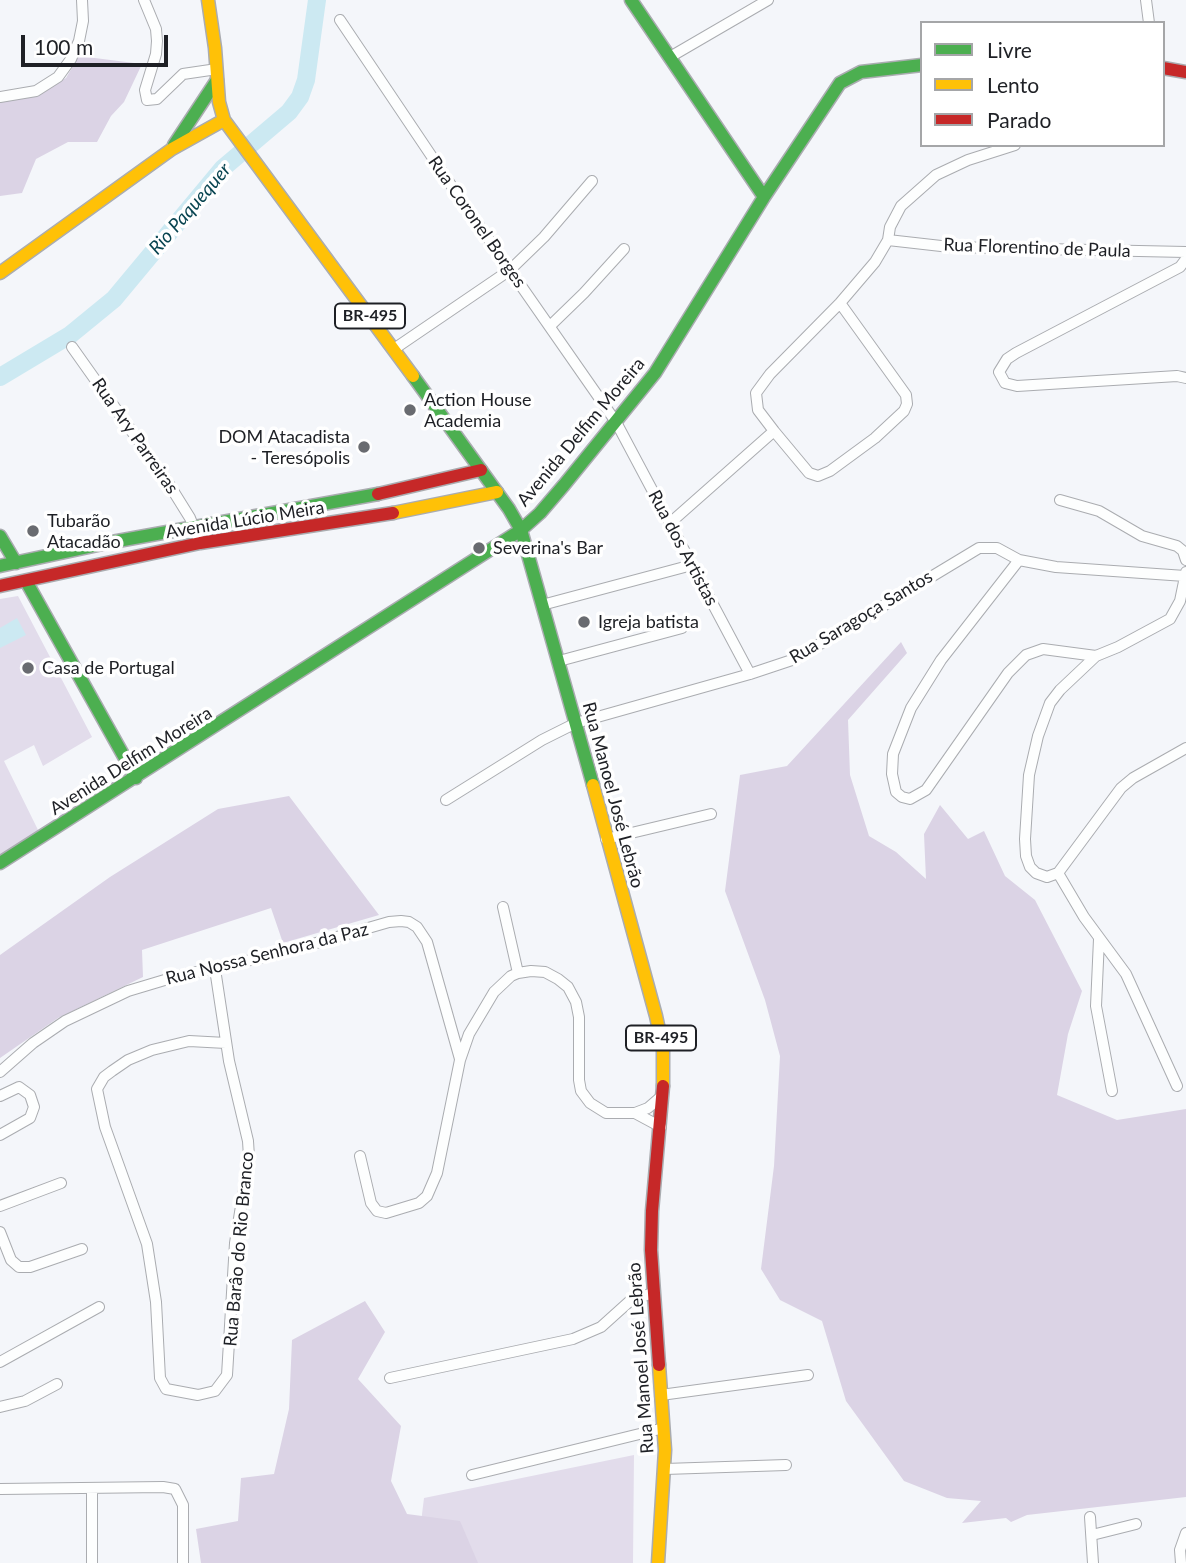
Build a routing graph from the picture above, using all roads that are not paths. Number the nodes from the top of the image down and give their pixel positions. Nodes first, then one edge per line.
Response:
1 (82, 0) edge
2 (144, 0) edge
3 (208, 0) edge
4 (631, 0) edge
5 (768, 0) edge
6 (1146, 0) edge
7 (340, 20) dead end
8 (1149, 21) edge
9 (670, 57) junction
10 (920, 65) edge
11 (1165, 68) edge
12 (1186, 72) edge
13 (217, 74) junction
14 (0, 97) edge
15 (228, 126) junction
16 (1009, 147) edge
17 (172, 149) junction
18 (592, 181) dead end
19 (764, 197) junction
20 (888, 240) junction
21 (624, 249) dead end
22 (1186, 252) edge
23 (1186, 259) edge
24 (510, 270) junction
25 (0, 273) edge
26 (840, 303) junction
27 (550, 327) junction
28 (72, 346) dead end
29 (394, 349) junction
30 (1186, 378) edge
31 (616, 422) junction
32 (774, 430) junction
33 (481, 470) junction
34 (497, 492) junction
35 (364, 497) junction
36 (1060, 500) dead end
37 (371, 518) junction
38 (670, 523) junction
39 (195, 527) junction
40 (521, 530) junction
41 (0, 536) edge
42 (200, 544) junction
43 (1020, 560) junction
44 (1186, 560) edge
45 (16, 563) junction
46 (692, 565) junction
47 (0, 566) edge
48 (1186, 574) edge
49 (26, 581) junction
50 (0, 586) edge
51 (542, 605) junction
52 (682, 628) dead end
53 (1096, 656) junction
54 (559, 661) junction
55 (750, 674) junction
56 (576, 723) junction
57 (1186, 748) edge
58 (136, 778) junction
59 (446, 800) dead end
60 (711, 814) dead end
61 (607, 839) junction
62 (0, 863) edge
63 (1058, 873) junction
64 (503, 907) dead end
65 (1099, 939) junction
66 (215, 969) junction
67 (518, 973) junction
68 (226, 1043) junction
69 (460, 1060) junction
70 (0, 1072) edge
71 (1177, 1086) dead end
72 (1112, 1091) dead end
73 (663, 1095) junction
74 (0, 1096) edge
75 (635, 1113) junction
76 (661, 1127) junction
77 (0, 1135) edge
78 (359, 1156) dead end
79 (61, 1183) dead end
80 (0, 1206) edge
81 (0, 1232) edge
82 (82, 1249) dead end
83 (653, 1293) junction
84 (99, 1307) dead end
85 (0, 1362) edge
86 (808, 1375) dead end
87 (390, 1378) dead end
88 (57, 1384) dead end
89 (661, 1395) junction
90 (0, 1407) edge
91 (664, 1428) junction
92 (786, 1465) dead end
93 (665, 1469) junction
94 (472, 1475) dead end
95 (92, 1488) junction
96 (0, 1489) edge
97 (1090, 1517) dead end
98 (1136, 1524) dead end
99 (1092, 1535) junction
100 (1185, 1535) edge
101 (92, 1563) edge
102 (183, 1563) edge
103 (658, 1563) edge
104 (1093, 1563) edge
105 (1181, 1563) edge

1 - 14 street
2 - 13 street
3 - 13 main road, BR-495
4 - 9 main road
5 - 9 street
6 - 8 street
7 - 24 street, Rua Coronel Borges
9 - 19 main road
10 - 19 main road, Avenida Delfim Moreira
11 - 12 main road
13 - 15 main road, BR-495
13 - 17 main road
15 - 17 main road
15 - 29 main road, Rua Manoel José Lebrão / BR-495
16 - 20 street
17 - 25 main road
18 - 24 street
19 - 31 main road, Avenida Delfim Moreira
20 - 22 street, Rua Florentino de Paula
20 - 26 street
21 - 27 street
23 - 30 street
24 - 27 street, Rua Coronel Borges
24 - 29 street
26 - 32 street
26 - 32 street
27 - 31 street, Rua Coronel Borges
28 - 39 street, Rua Ary Parreiras
29 - 33 main road, Rua Manoel José Lebrão / BR-495
31 - 38 street, Rua dos Artistas
31 - 40 main road, Avenida Delfim Moreira
32 - 38 street
33 - 34 main road, Rua Manoel José Lebrão / BR-495
33 - 35 main road, Avenida Lúcio Meira
34 - 37 main road, Avenida Lúcio Meira
34 - 40 main road, Rua Manoel José Lebrão / BR-495
35 - 37 main road
35 - 39 main road, Avenida Lúcio Meira
36 - 44 street
37 - 42 main road, Avenida Lúcio Meira
38 - 46 street, Rua dos Artistas
39 - 42 street, Rua Ary Parreiras
39 - 45 main road, Avenida Lúcio Meira
40 - 51 main road, Rua Manoel José Lebrão / BR-495
40 - 58 main road, Avenida Delfim Moreira
41 - 45 main road
42 - 49 main road, Avenida Lúcio Meira
43 - 48 street, Rua Saragoça Santos
43 - 53 street
43 - 55 street, Rua Saragoça Santos
45 - 47 main road, Avenida Lúcio Meira
46 - 51 street
46 - 55 street, Rua dos Artistas
48 - 53 street
49 - 50 main road, Avenida Lúcio Meira
49 - 58 main road
51 - 54 main road, Rua Manoel José Lebrão / BR-495
52 - 54 street
53 - 63 street
54 - 56 main road, Rua Manoel José Lebrão / BR-495
55 - 56 street, Rua Saragoça Santos
56 - 59 street, Rua Saragoça Santos
56 - 61 main road, Rua Manoel José Lebrão / BR-495
57 - 63 street
58 - 62 main road, Avenida Delfim Moreira
60 - 61 street
61 - 73 main road, Rua Manoel José Lebrão / BR-495
63 - 65 street
64 - 67 street
65 - 71 street
65 - 72 street
66 - 68 street, Rua Barâo do Rio Branco
66 - 69 street, Rua Nossa Senhora da Paz
66 - 70 street, Rua Nossa Senhora da Paz
67 - 69 street
67 - 75 street
68 - 68 street, Rua Barâo do Rio Branco
69 - 78 street
73 - 75 street
73 - 76 main road, Rua Manoel José Lebrão / BR-495
74 - 77 street
75 - 76 street
76 - 83 main road, Rua Manoel José Lebrão / BR-495
79 - 80 street
81 - 82 street
83 - 87 street
83 - 89 main road, Rua Manoel José Lebrão / BR-495
84 - 85 street
86 - 89 street
88 - 90 street
89 - 91 main road, Rua Manoel José Lebrão / BR-495
91 - 93 main road, Rua Manoel José Lebrão / BR-495
91 - 94 street
92 - 93 street
93 - 103 main road, Rua Manoel José Lebrão / BR-495
95 - 96 street
95 - 101 street
95 - 102 street
97 - 99 street
98 - 99 street
99 - 104 street
100 - 105 street

